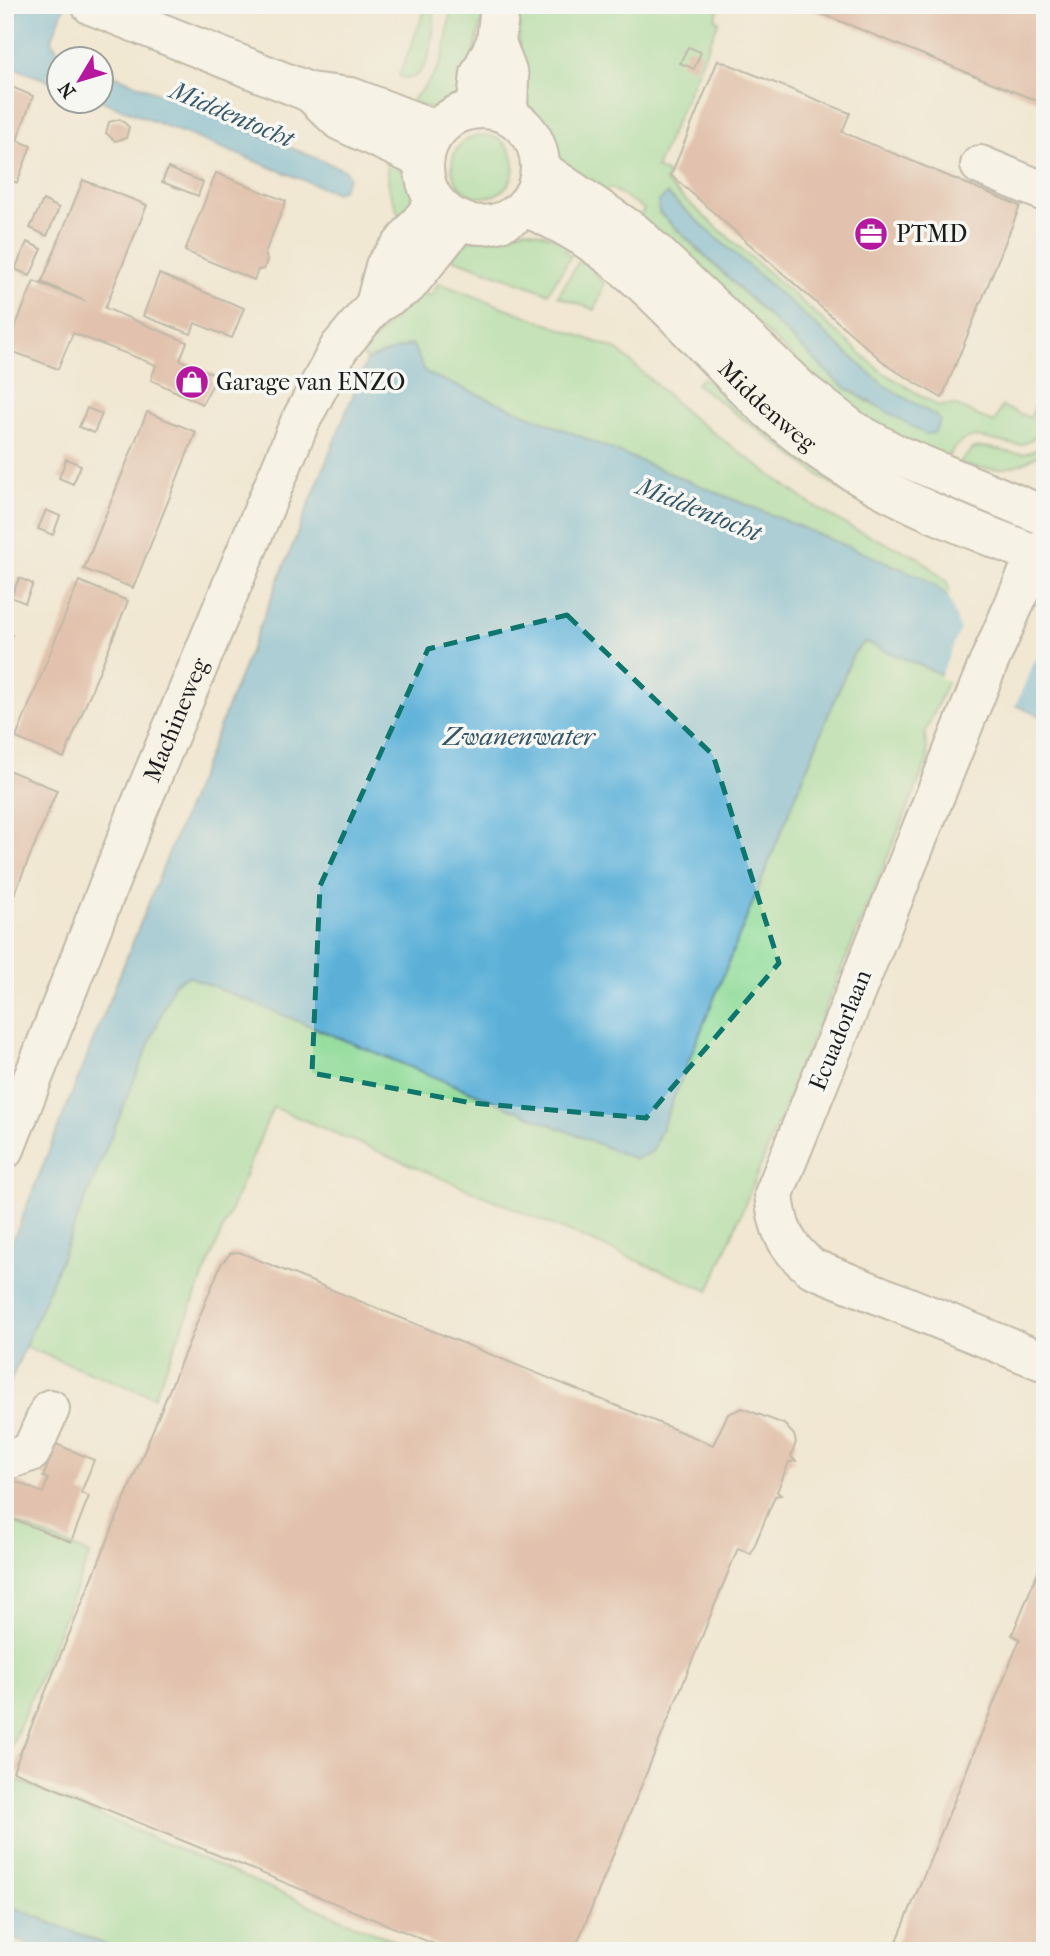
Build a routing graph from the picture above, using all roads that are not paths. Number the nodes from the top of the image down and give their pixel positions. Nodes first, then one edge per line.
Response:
1 (91, 5) edge
2 (498, 23) edge
3 (492, 112) junction
4 (430, 145) junction
5 (980, 165) dead end
6 (540, 169) junction
7 (1045, 192) edge
8 (524, 207) junction
9 (448, 211) junction
10 (1040, 503) edge
11 (1042, 553) edge
12 (5, 1149) edge
13 (1045, 1362) edge
14 (50, 1409) dead end
15 (5, 1461) edge

1 - 4 street
2 - 3 street
3 - 4 street
3 - 6 street
4 - 9 street
5 - 7 street
6 - 8 street
6 - 10 street, Middenweg
8 - 9 street
8 - 11 street, Middenweg
9 - 12 street, Machineweg
10 - 11 street
11 - 13 street, Ecuadorlaan
14 - 15 street

